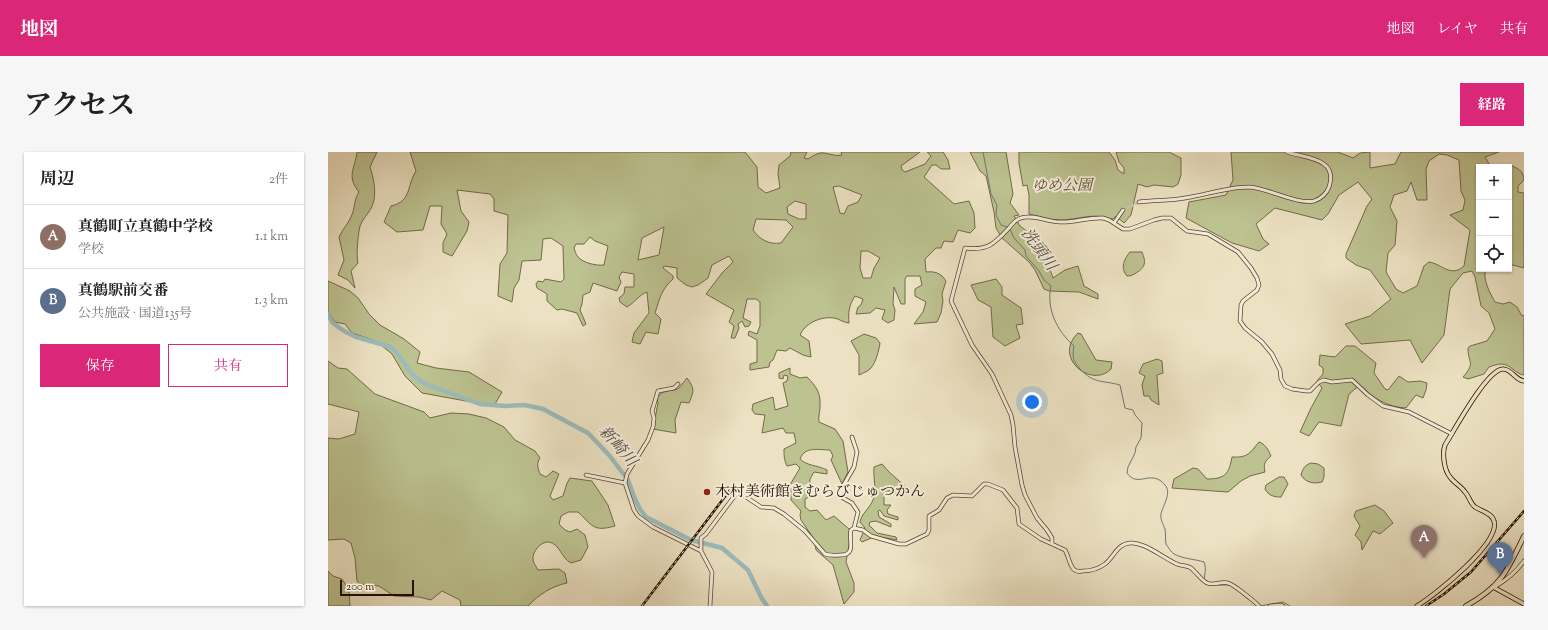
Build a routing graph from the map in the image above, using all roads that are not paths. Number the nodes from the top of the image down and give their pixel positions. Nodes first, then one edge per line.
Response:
1 (1287, 152) edge
2 (1140, 202) tunnel mouth
3 (1123, 210) tunnel mouth
4 (1114, 223) junction
5 (1524, 381) edge
6 (678, 384) dead end
7 (1452, 434) junction
8 (852, 437) dead end
9 (586, 475) dead end
10 (625, 481) junction
11 (854, 528) junction
12 (1524, 536) edge
13 (1052, 543) junction
14 (701, 551) junction
15 (1524, 561) edge
16 (1493, 587) junction
17 (1524, 604) edge
18 (710, 606) edge
19 (1259, 606) edge
20 (1270, 606) edge
21 (1283, 606) edge
22 (1417, 606) edge
23 (1466, 606) edge

1 - 2 street
3 - 4 street
4 - 7 street
4 - 13 street
5 - 7 main road
6 - 10 street
7 - 22 main road
8 - 11 street
9 - 10 street
10 - 14 street
11 - 13 street
11 - 14 street
12 - 16 highway
13 - 19 street
14 - 18 street
15 - 16 street
16 - 17 main road
16 - 23 highway
20 - 21 street

